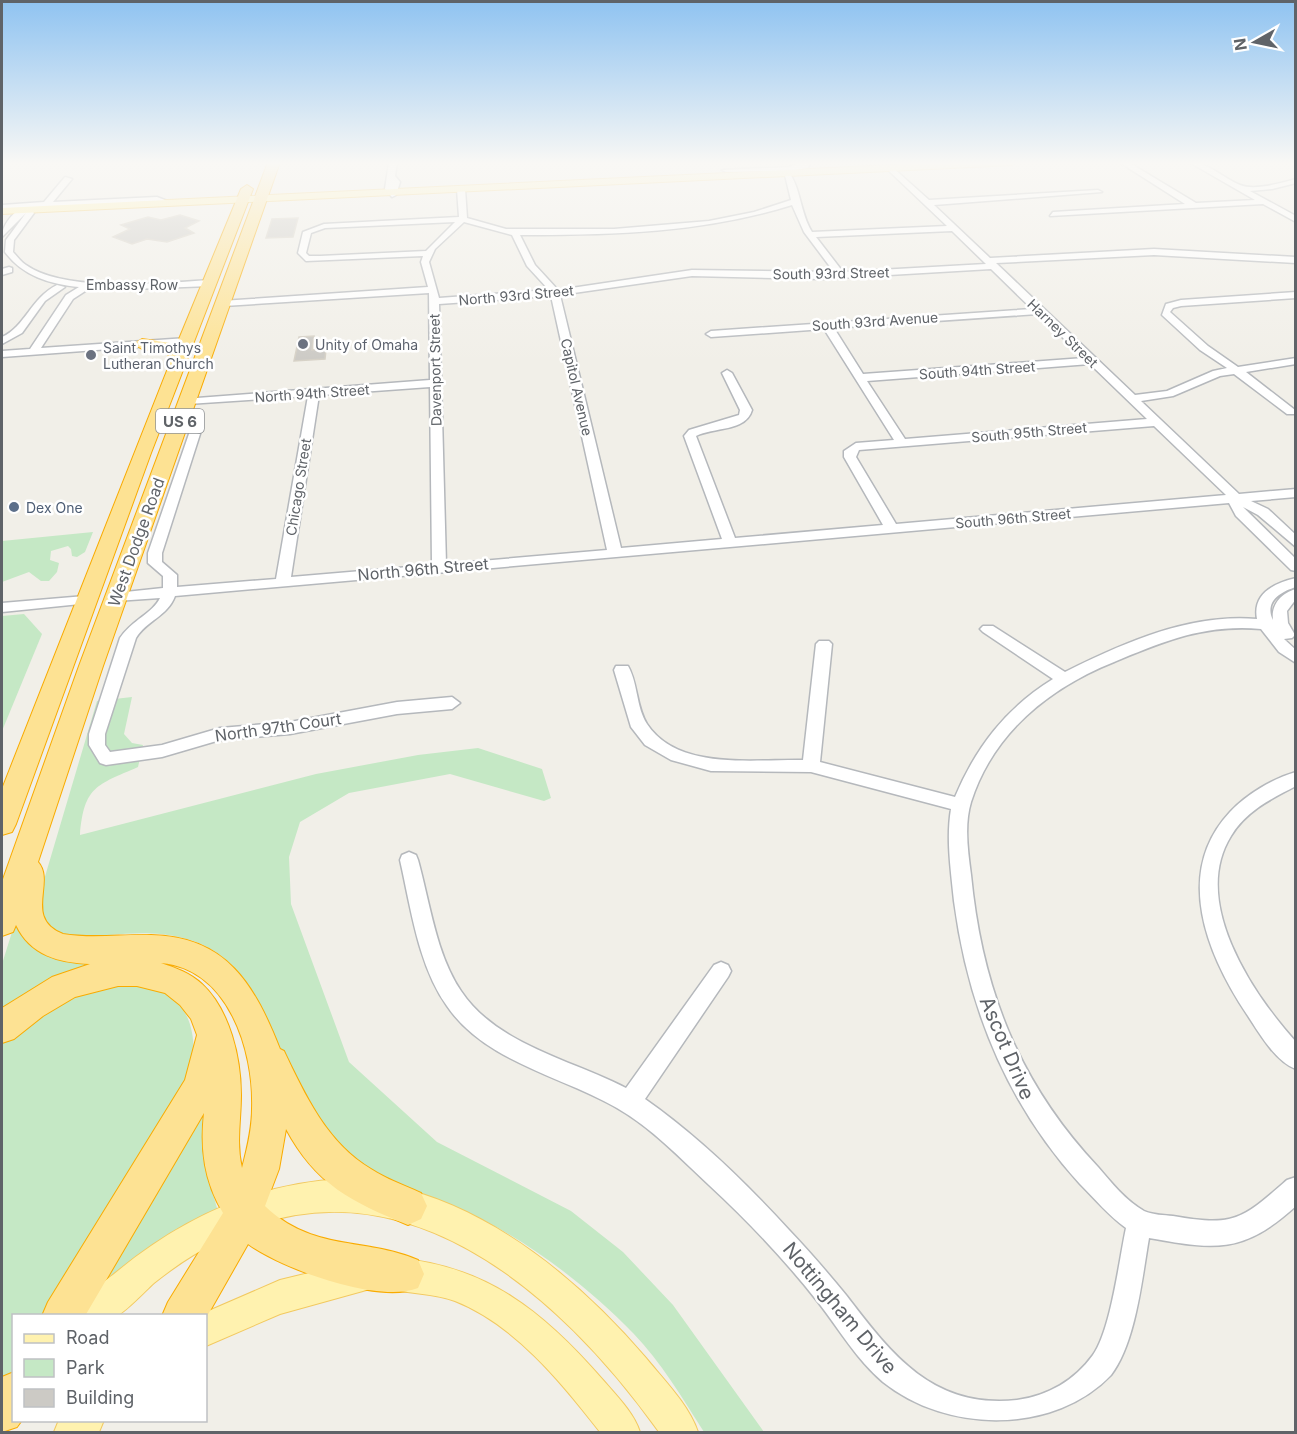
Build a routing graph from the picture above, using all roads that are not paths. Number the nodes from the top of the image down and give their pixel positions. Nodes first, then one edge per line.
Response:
1 (16, 229) edge
2 (237, 229) edge
3 (243, 229) edge
4 (313, 229) edge
5 (453, 229) edge
6 (489, 229) edge
7 (657, 229) edge
8 (807, 229) edge
9 (934, 229) edge
10 (954, 229) edge
11 (515, 233) junction
12 (811, 235) junction
13 (428, 253) junction
14 (1296, 260) edge
15 (990, 263) junction
16 (4, 269) edge
17 (841, 275) junction
18 (668, 276) joint
19 (209, 285) junction
20 (60, 287) junction
21 (83, 287) junction
22 (555, 293) junction
23 (1296, 295) edge
24 (434, 296) junction
25 (224, 303) junction
26 (1040, 311) junction
27 (825, 324) junction
28 (711, 334) dead end
29 (4, 340) edge
30 (187, 341) junction
31 (142, 344) junction
32 (34, 351) junction
33 (2, 354) edge
34 (1093, 361) junction
35 (1296, 361) edge
36 (178, 363) junction
37 (1236, 370) junction
38 (727, 373) dead end
39 (860, 378) junction
40 (436, 383) junction
41 (314, 393) junction
42 (1133, 399) junction
43 (188, 401) junction
44 (1291, 412) dead end
45 (1157, 422) junction
46 (194, 434) dead end
47 (173, 440) junction
48 (902, 442) junction
49 (1296, 493) edge
50 (1236, 498) junction
51 (892, 529) junction
52 (730, 543) junction
53 (1296, 543) edge
54 (615, 553) junction
55 (1296, 567) edge
56 (439, 568) junction
57 (283, 582) junction
58 (1296, 582) edge
59 (168, 593) junction
60 (1296, 593) edge
61 (116, 597) junction
62 (85, 600) junction
63 (2, 608) edge
64 (1273, 625) junction
65 (988, 629) dead end
66 (824, 644) dead end
67 (1296, 645) edge
68 (1296, 658) edge
69 (622, 670) dead end
70 (1062, 678) junction
71 (452, 703) dead end
72 (811, 765) junction
73 (1296, 778) edge
74 (960, 805) junction
75 (18, 827) edge
76 (409, 860) dead end
77 (2, 923) edge
78 (721, 971) dead end
79 (209, 1021) junction
80 (2, 1028) edge
81 (258, 1032) junction
82 (1296, 1059) edge
83 (630, 1102) junction
84 (1296, 1190) edge
85 (408, 1206) junction
86 (245, 1213) junction
87 (1140, 1222) junction
88 (404, 1274) junction
89 (63, 1314) edge
90 (94, 1314) edge
91 (183, 1314) edge
92 (207, 1329) edge
93 (12, 1396) edge
94 (2, 1412) edge
95 (84, 1422) edge
96 (72, 1432) edge
97 (622, 1432) edge
98 (680, 1432) edge

1 - 21 street, Embassy Row
2 - 19 highway, West Dodge Road / US 6
3 - 25 highway, West Dodge Road / US 6
4 - 13 street
5 - 13 street
6 - 11 street
7 - 11 street
8 - 12 street
9 - 12 street
10 - 15 street, Harney Street
11 - 22 street, Capitol Avenue
12 - 17 street
13 - 24 street, Davenport Street
14 - 15 street, South 93rd Street
15 - 17 street, South 93rd Street
15 - 26 street, Harney Street
16 - 20 street, Embassy Row
17 - 18 street, South 93rd Street
18 - 22 street, North 93rd Street
19 - 21 street, Embassy Row
19 - 30 highway, West Dodge Road / US 6
20 - 21 street, Embassy Row
20 - 29 street
21 - 32 street
22 - 24 street, North 93rd Street
22 - 54 street, Capitol Avenue
23 - 37 street
24 - 25 street, North 93rd Street
24 - 40 street, Davenport Street
25 - 43 highway, West Dodge Road / US 6
26 - 27 street, South 93rd Avenue
26 - 34 street, Harney Street
27 - 28 street, South 93rd Avenue
27 - 39 street
30 - 31 street
30 - 36 highway, West Dodge Road / US 6
30 - 47 highway
31 - 32 street
31 - 36 highway
32 - 33 street
34 - 39 street, South 94th Street
34 - 42 street, Harney Street
35 - 37 street
36 - 62 highway, West Dodge Road / US 6
37 - 42 street
37 - 44 street
38 - 52 street
39 - 48 street
40 - 41 street, North 94th Street
40 - 56 street, Davenport Street
41 - 43 street, North 94th Street
41 - 57 street, Chicago Street
42 - 45 street, Harney Street
43 - 47 highway, West Dodge Road / US 6
45 - 48 street, South 95th Street
45 - 50 street, Harney Street
46 - 59 street
47 - 61 highway, West Dodge Road / US 6
48 - 51 street, South 95th Street
49 - 50 street, South 96th Street
50 - 51 street, South 96th Street
50 - 53 street
50 - 55 street
51 - 52 street, South 96th Street
52 - 54 street, North 96th Street
54 - 56 street, North 96th Street
56 - 57 street, North 96th Street
57 - 59 street, North 96th Street
58 - 64 street
59 - 61 street, North 96th Street
59 - 71 street, North 97th Court
60 - 64 street
61 - 75 highway, West Dodge Road / US 6
62 - 63 street
62 - 75 highway, West Dodge Road / US 6
64 - 67 street
64 - 68 street
64 - 70 street, Ascot Drive
65 - 70 street
66 - 72 street
69 - 72 street
70 - 74 street, Ascot Drive
72 - 74 street
73 - 82 street
74 - 87 street, Ascot Drive
75 - 77 highway, West Dodge Road / US 6
75 - 81 highway
76 - 83 street, Nottingham Drive
78 - 83 street
79 - 80 highway
79 - 86 highway
79 - 89 highway
81 - 85 highway
81 - 86 highway
83 - 87 street, Nottingham Drive
84 - 87 street, Ascot Drive
85 - 86 main road
85 - 98 main road
86 - 88 highway
86 - 90 main road
86 - 91 highway
88 - 92 main road
88 - 97 main road
93 - 94 highway
95 - 96 main road

